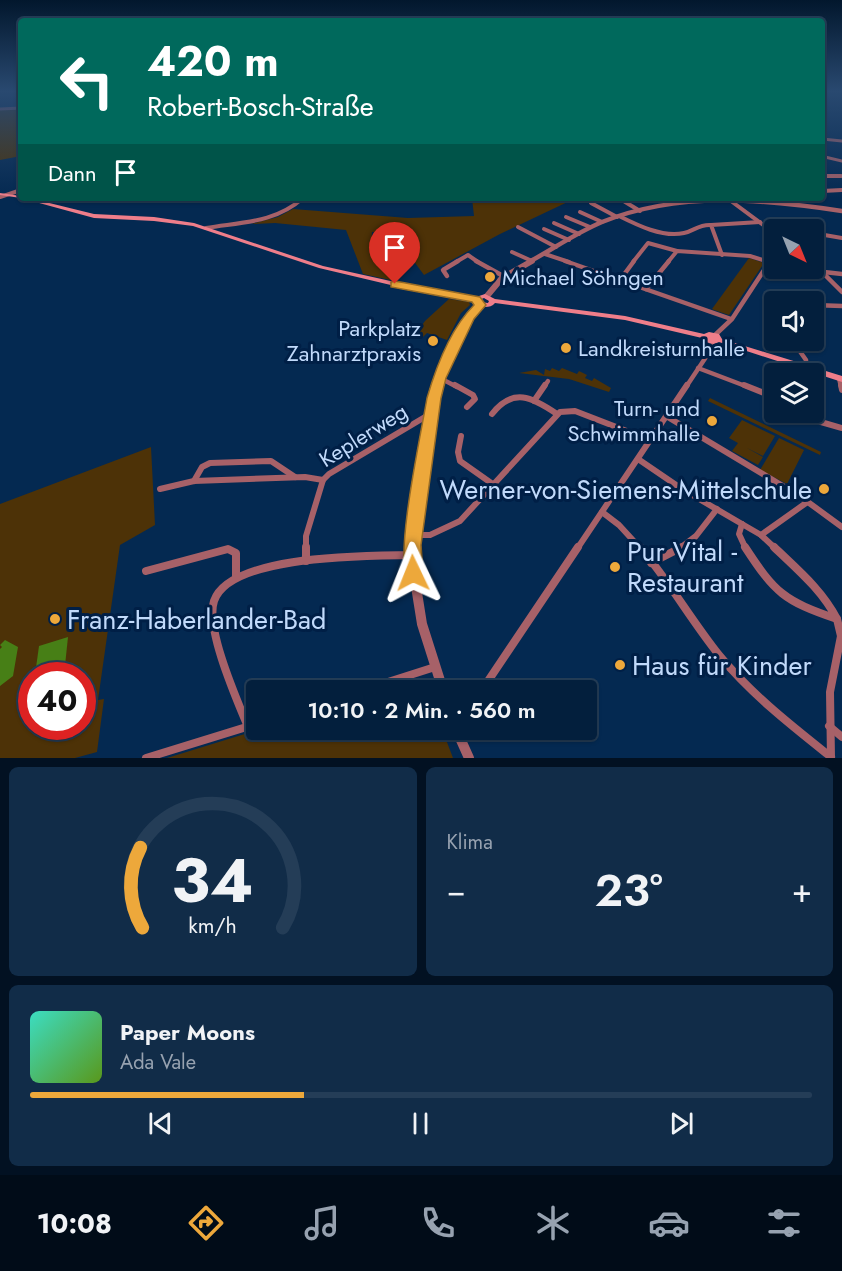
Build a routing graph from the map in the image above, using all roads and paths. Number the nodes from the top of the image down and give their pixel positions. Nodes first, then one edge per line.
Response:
1 (825, 139) edge
2 (841, 140) edge
3 (825, 157) dead end
4 (842, 161) edge
5 (825, 176) edge
6 (841, 176) edge
7 (842, 190) edge
8 (825, 191) edge
9 (18, 192) edge
10 (11, 195) junction
11 (0, 196) edge
12 (18, 197) edge
13 (34, 201) edge
14 (300, 201) edge
15 (624, 201) edge
16 (688, 201) edge
17 (731, 201) edge
18 (785, 201) edge
19 (591, 203) dead end
20 (640, 211) junction
21 (842, 211) edge
22 (580, 212) dead end
23 (566, 217) dead end
24 (618, 217) junction
25 (602, 222) junction
26 (760, 222) junction
27 (554, 223) dead end
28 (711, 225) junction
29 (764, 225) edge
30 (518, 227) dead end
31 (591, 227) junction
32 (206, 228) junction
33 (544, 229) dead end
34 (579, 234) junction
35 (824, 235) edge
36 (842, 238) edge
37 (569, 240) junction
38 (556, 247) junction
39 (677, 251) junction
40 (512, 252) dead end
41 (545, 254) junction
42 (722, 255) junction
43 (764, 260) edge
44 (532, 261) junction
45 (764, 270) edge
46 (824, 272) joint
47 (842, 273) edge
48 (447, 276) dead end
49 (505, 277) junction
50 (620, 280) junction
51 (646, 289) junction
52 (842, 292) edge
53 (487, 296) junction
54 (493, 301) junction
55 (478, 302) junction
56 (824, 305) edge
57 (842, 306) edge
58 (731, 319) junction
59 (715, 339) junction
60 (793, 363) edge
61 (698, 368) junction
62 (824, 373) edge
63 (440, 378) junction
64 (840, 378) edge
65 (548, 381) dead end
66 (842, 390) edge
67 (764, 393) edge
68 (534, 401) junction
69 (467, 407) dead end
70 (430, 414) junction
71 (492, 414) dead end
72 (557, 414) junction
73 (666, 416) junction
74 (823, 423) edge
75 (842, 428) edge
76 (461, 436) dead end
77 (650, 440) junction
78 (638, 459) junction
79 (295, 477) junction
80 (323, 480) junction
81 (194, 481) junction
82 (494, 485) junction
83 (160, 489) dead end
84 (806, 503) junction
85 (717, 509) junction
86 (602, 512) junction
87 (742, 523) junction
88 (842, 527) edge
89 (413, 535) junction
90 (761, 535) junction
91 (411, 555) junction
92 (306, 561) junction
93 (651, 563) junction
94 (146, 571) dead end
95 (236, 576) junction
96 (837, 619) junction
97 (435, 667) junction
98 (394, 680) edge
99 (440, 680) edge
100 (489, 680) edge
101 (246, 713) edge
102 (829, 726) junction
103 (246, 728) edge
104 (842, 737) edge
105 (461, 740) edge
106 (147, 758) edge
107 (469, 758) edge
108 (831, 758) edge

1 - 2 street
3 - 4 street
5 - 6 street
7 - 8 street
9 - 10 street
10 - 11 main road
10 - 12 main road
13 - 32 main road
14 - 32 street
15 - 20 street
16 - 20 street
17 - 26 street
18 - 21 street
19 - 24 street
20 - 24 street
22 - 25 street
23 - 31 street
24 - 25 street
24 - 28 street
25 - 31 street
26 - 28 street
26 - 29 street
27 - 34 street
28 - 42 street
30 - 38 street
31 - 34 street
32 - 55 main road
33 - 37 street
34 - 37 street
35 - 36 street
37 - 38 street
38 - 41 street
39 - 42 street
39 - 50 street
39 - 51 street
40 - 44 street
41 - 44 street
41 - 50 street
42 - 43 street
44 - 49 street
45 - 58 street
46 - 47 street
46 - 52 street
48 - 49 street
49 - 53 street
50 - 51 street
51 - 58 street
53 - 54 main road
53 - 55 main road
54 - 55 main road
54 - 59 main road
55 - 63 street
56 - 57 street
58 - 59 street
59 - 60 main road
59 - 61 street
61 - 67 street
61 - 73 street
62 - 64 main road
63 - 69 street
63 - 70 street
64 - 66 street
65 - 68 street
68 - 71 street
68 - 72 street
70 - 80 street, Keplerweg
70 - 89 street
72 - 77 street
72 - 82 street
73 - 77 street
73 - 84 street
74 - 75 street
76 - 82 street
77 - 78 street
78 - 85 street
78 - 86 street
79 - 80 street
79 - 81 street
79 - 81 street
80 - 92 street, Keplerweg
81 - 83 street
82 - 89 street
84 - 88 street
84 - 90 street
85 - 87 street
85 - 93 street
86 - 93 street
86 - 100 street
87 - 90 street
87 - 96 street
89 - 91 street
90 - 96 street
91 - 92 street
91 - 97 street
92 - 95 street
93 - 108 street
94 - 95 street
95 - 101 street
96 - 102 street
97 - 98 street
97 - 99 street
102 - 104 street
102 - 108 street
103 - 106 street
105 - 107 street

